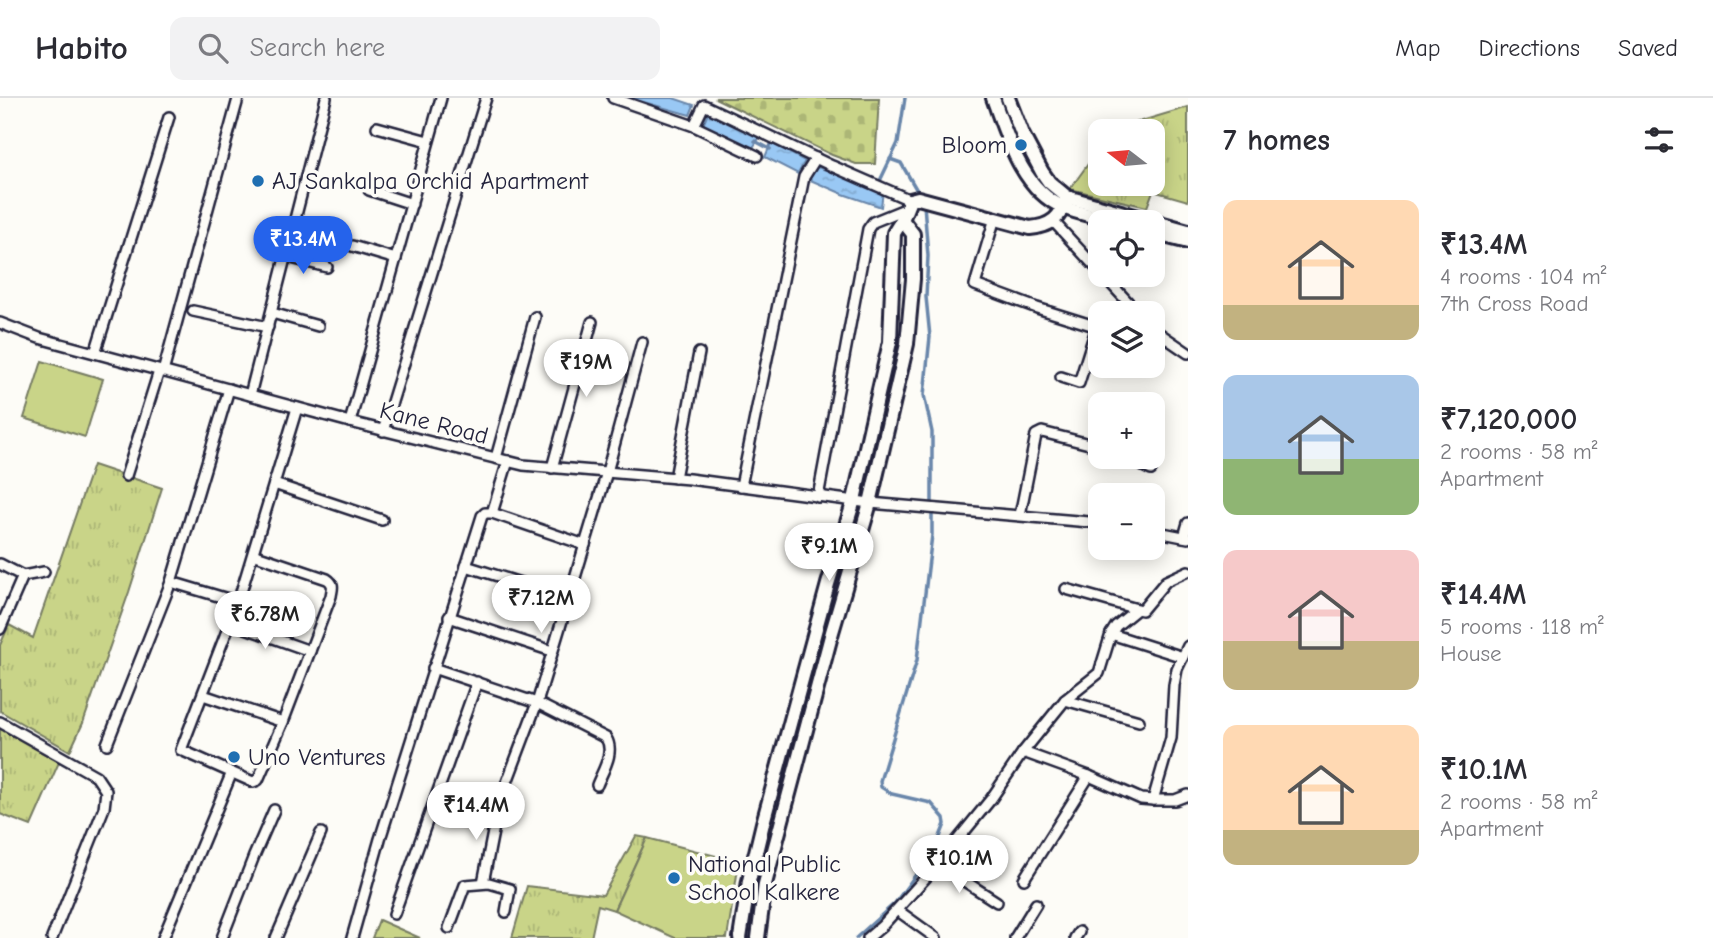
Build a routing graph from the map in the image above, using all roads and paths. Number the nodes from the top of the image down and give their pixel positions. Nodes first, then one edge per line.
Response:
1 (327, 98) edge
2 (441, 98) edge
3 (486, 98) edge
4 (613, 98) edge
5 (993, 98) edge
6 (1007, 98) edge
7 (238, 99) edge
8 (169, 117) dead end
9 (694, 126) junction
10 (377, 127) dead end
11 (428, 141) junction
12 (757, 156) dead end
13 (813, 162) junction
14 (369, 190) dead end
15 (1065, 202) junction
16 (412, 204) junction
17 (912, 205) junction
18 (1088, 211) edge
19 (995, 218) junction
20 (1053, 222) junction
21 (1188, 231) edge
22 (1165, 236) edge
23 (1188, 242) edge
24 (352, 246) dead end
25 (287, 257) junction
26 (396, 259) junction
27 (1088, 259) edge
28 (327, 267) dead end
29 (1114, 287) edge
30 (1127, 301) edge
31 (193, 311) dead end
32 (272, 313) junction
33 (535, 317) dead end
34 (592, 322) dead end
35 (0, 323) edge
36 (1088, 324) edge
37 (318, 326) dead end
38 (268, 327) junction
39 (1165, 337) edge
40 (642, 342) dead end
41 (95, 353) junction
42 (699, 353) dead end
43 (1188, 353) edge
44 (1088, 358) edge
45 (161, 371) junction
46 (1060, 377) dead end
47 (229, 390) junction
48 (250, 395) junction
49 (297, 408) junction
50 (350, 422) junction
51 (383, 431) junction
52 (1088, 444) edge
53 (496, 458) junction
54 (508, 461) junction
55 (552, 468) junction
56 (607, 472) junction
57 (126, 476) dead end
58 (675, 478) junction
59 (274, 484) junction
60 (741, 486) junction
61 (818, 496) junction
62 (853, 500) junction
63 (870, 503) junction
64 (492, 513) junction
65 (1020, 515) junction
66 (382, 520) dead end
67 (1088, 522) edge
68 (1188, 523) edge
69 (1165, 534) edge
70 (1186, 538) edge
71 (585, 545) junction
72 (253, 554) junction
73 (0, 564) edge
74 (466, 566) junction
75 (1188, 571) edge
76 (44, 572) dead end
77 (23, 576) junction
78 (171, 582) junction
79 (1066, 589) dead end
80 (569, 598) junction
81 (238, 602) junction
82 (1137, 608) junction
83 (449, 617) junction
84 (231, 623) junction
85 (0, 629) edge
86 (1111, 634) junction
87 (1188, 646) edge
88 (552, 650) junction
89 (310, 651) junction
90 (1183, 657) junction
91 (433, 668) junction
92 (477, 682) junction
93 (203, 695) junction
94 (1065, 700) junction
95 (537, 703) junction
96 (1139, 721) dead end
97 (0, 722) edge
98 (283, 723) junction
99 (107, 744) dead end
100 (1023, 752) junction
101 (1089, 776) junction
102 (230, 777) dead end
103 (597, 785) dead end
104 (1188, 795) edge
105 (1153, 800) junction
106 (275, 810) dead end
107 (321, 833) dead end
108 (937, 864) junction
109 (1024, 879) dead end
110 (483, 883) junction
111 (997, 902) dead end
112 (1036, 904) dead end
113 (897, 910) junction
114 (506, 912) dead end
115 (394, 914) dead end
116 (449, 928) dead end
117 (52, 938) edge
118 (163, 938) edge
119 (222, 938) edge
120 (276, 938) edge
121 (352, 938) edge
122 (740, 938) edge
123 (758, 938) edge
124 (868, 938) edge
125 (936, 938) edge
126 (1015, 938) edge

1 - 25 street
2 - 11 street
3 - 51 street
4 - 9 street
5 - 15 street
6 - 15 street
7 - 45 street
8 - 41 street
9 - 12 street
9 - 13 street
10 - 11 street
11 - 16 street
13 - 17 street
13 - 60 street
14 - 16 street
15 - 18 street
15 - 20 street
15 - 21 street
16 - 26 street
17 - 19 street
17 - 61 street
17 - 62 street
17 - 63 street
19 - 20 street
19 - 36 street
20 - 27 street
22 - 23 street
24 - 26 street
25 - 28 street
25 - 32 street
26 - 50 street
29 - 30 street
31 - 38 street
32 - 37 street
32 - 38 street
33 - 53 street
34 - 55 street
35 - 41 street, Kane Road
38 - 48 street
39 - 43 street
40 - 56 street
41 - 45 street, Kane Road
42 - 58 street
44 - 46 street
45 - 47 street, Kane Road
45 - 57 street
47 - 48 street, Kane Road
47 - 78 street
48 - 49 street, Kane Road
49 - 50 street, Kane Road
49 - 59 street
50 - 51 street, Kane Road
51 - 53 street, Kane Road
52 - 65 street
53 - 54 street, Kane Road
54 - 55 street, Kane Road
54 - 64 street
55 - 56 street, Kane Road
56 - 58 street, Kane Road
56 - 71 street
58 - 60 street, Kane Road
59 - 66 street
59 - 72 street
60 - 61 street, Kane Road
61 - 62 street, Kane Road
62 - 63 street, Kane Road
62 - 122 street
63 - 65 street, Kane Road
63 - 123 street
64 - 71 street
64 - 74 street
65 - 67 street, Kane Road
68 - 70 street
69 - 70 street
71 - 80 street
72 - 81 street
72 - 89 street
73 - 77 street
74 - 80 street
74 - 83 street
75 - 82 street
76 - 77 street
77 - 85 street
78 - 81 street
78 - 99 street
79 - 82 street
80 - 88 street
81 - 84 street
82 - 86 street
83 - 88 street
83 - 91 street
84 - 89 street
84 - 93 street
86 - 90 street
86 - 94 street
87 - 90 street
88 - 95 street
89 - 98 street
90 - 105 street
91 - 92 street
91 - 121 street
92 - 95 street
92 - 115 street
93 - 98 street
93 - 98 street
94 - 96 street
94 - 100 street
95 - 103 street
95 - 110 street
97 - 117 street
100 - 101 street
100 - 108 street
101 - 105 street
101 - 109 street
102 - 118 street
104 - 105 street
106 - 119 street
107 - 120 street
108 - 111 street
108 - 113 street
110 - 114 street
110 - 116 street
112 - 126 street
113 - 124 street
113 - 125 street

